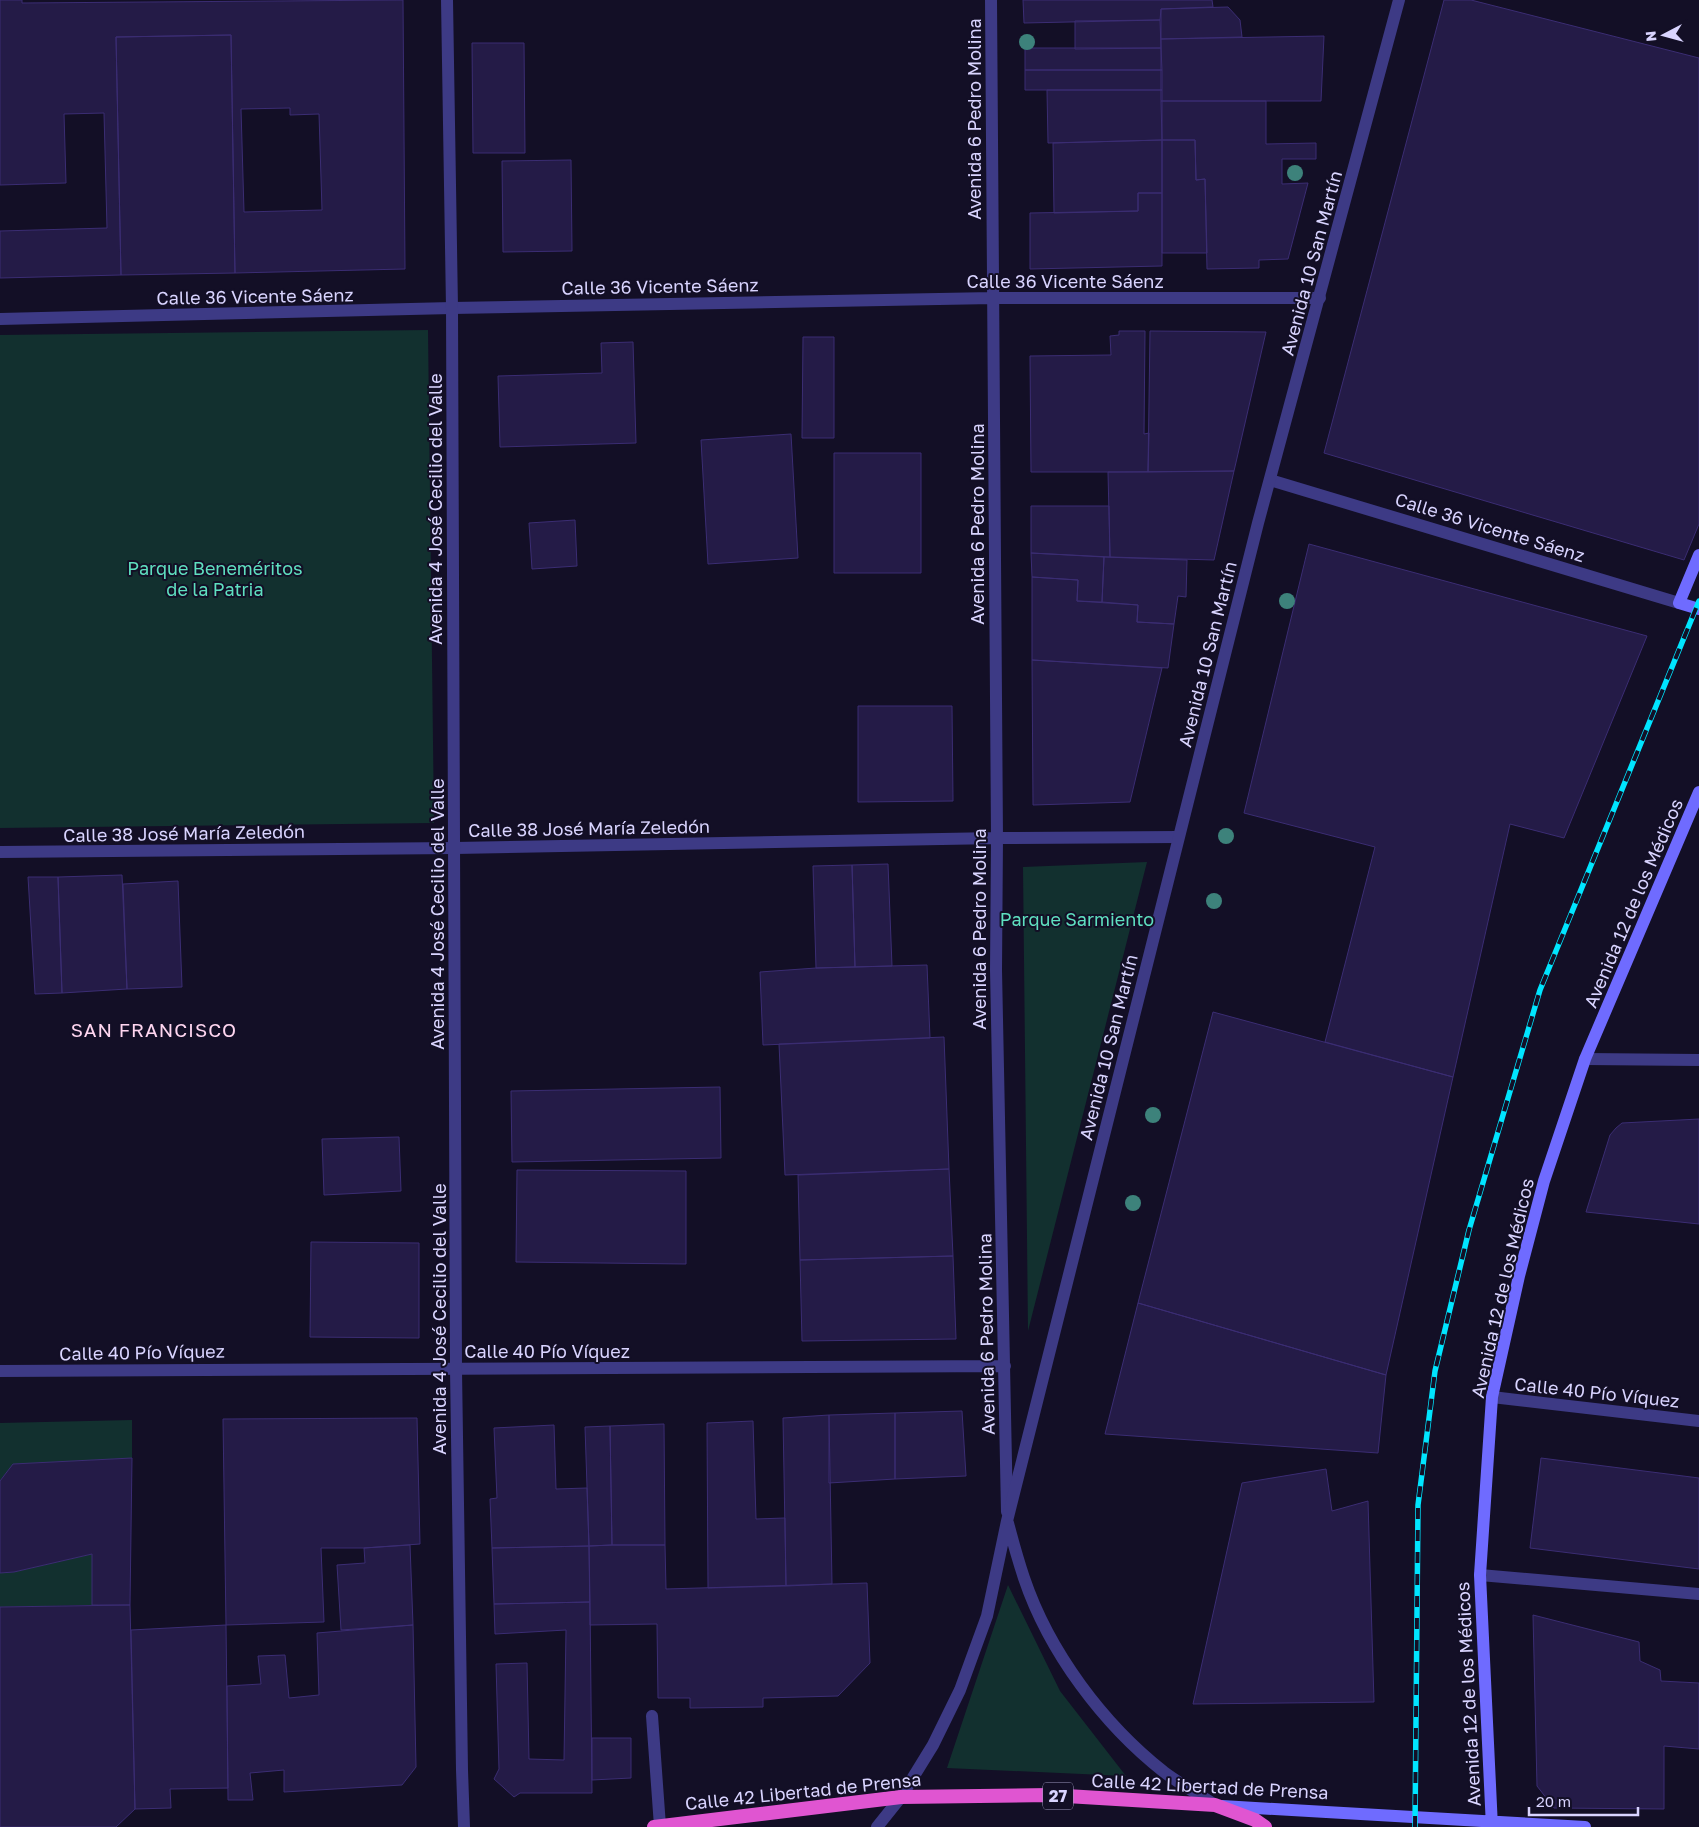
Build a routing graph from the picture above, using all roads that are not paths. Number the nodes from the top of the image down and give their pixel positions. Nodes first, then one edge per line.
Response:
1 (447, 0) edge
2 (991, 0) edge
3 (1399, 0) edge
4 (993, 298) junction
5 (1320, 298) junction
6 (452, 308) junction
7 (0, 319) edge
8 (1270, 480) junction
9 (1699, 555) edge
10 (1679, 603) junction
11 (1699, 609) edge
12 (1699, 792) edge
13 (1178, 837) junction
14 (997, 838) junction
15 (455, 848) junction
16 (0, 852) edge
17 (1585, 1059) junction
18 (1699, 1060) edge
19 (1005, 1366) junction
20 (456, 1370) junction
21 (0, 1371) edge
22 (1492, 1398) junction
23 (1699, 1420) edge
24 (1007, 1521) junction
25 (1480, 1575) junction
26 (1699, 1594) edge
27 (652, 1716) dead end
28 (901, 1797) junction
29 (1215, 1805) junction
30 (1492, 1824) edge
31 (464, 1827) edge
32 (657, 1827) edge
33 (877, 1827) edge
34 (1265, 1827) edge
35 (1585, 1827) edge

1 - 6 street, Avenida 4 José Cecilio del Valle
2 - 4 street, Avenida 6 Pedro Molina
3 - 5 street, Avenida 10 San Martín
4 - 5 street, Calle 36 Vicente Sáenz
4 - 6 street, Calle 36 Vicente Sáenz
4 - 14 street, Avenida 6 Pedro Molina
5 - 8 street, Avenida 10 San Martín
6 - 7 street, Calle 36 Vicente Sáenz
6 - 15 street, Avenida 4 José Cecilio del Valle
8 - 10 street, Calle 36 Vicente Sáenz
8 - 13 street, Avenida 10 San Martín
9 - 10 main road
10 - 11 main road, Calle 36 Vicente Sáenz
12 - 17 main road, Avenida 12 de los Médicos
13 - 14 street, Calle 38 José María Zeledón
13 - 24 street, Avenida 10 San Martín
14 - 15 street, Calle 38 José María Zeledón
14 - 19 street, Avenida 6 Pedro Molina
15 - 16 street, Calle 38 José María Zeledón
15 - 20 street, Avenida 4 José Cecilio del Valle
17 - 18 street
17 - 22 main road, Avenida 12 de los Médicos
19 - 20 street, Calle 40 Pío Víquez
19 - 24 street, Avenida 6 Pedro Molina
20 - 21 street, Calle 40 Pío Víquez
20 - 31 street, Avenida 4 José Cecilio del Valle
22 - 23 street, Calle 40 Pío Víquez
22 - 25 main road, Avenida 12 de los Médicos
24 - 28 street, Avenida 6 Pedro Molina
24 - 29 street
25 - 26 street
25 - 30 main road, Avenida 12 de los Médicos
27 - 32 street
28 - 29 highway, Calle 42 Libertad de Prensa / 27
28 - 32 highway, Calle 42 Libertad de Prensa / 27
28 - 33 street, Avenida 6 Pedro Molina
29 - 30 main road, Calle 42 Libertad de Prensa
29 - 34 highway, 27
30 - 35 main road, Calle 42 Libertad de Prensa

